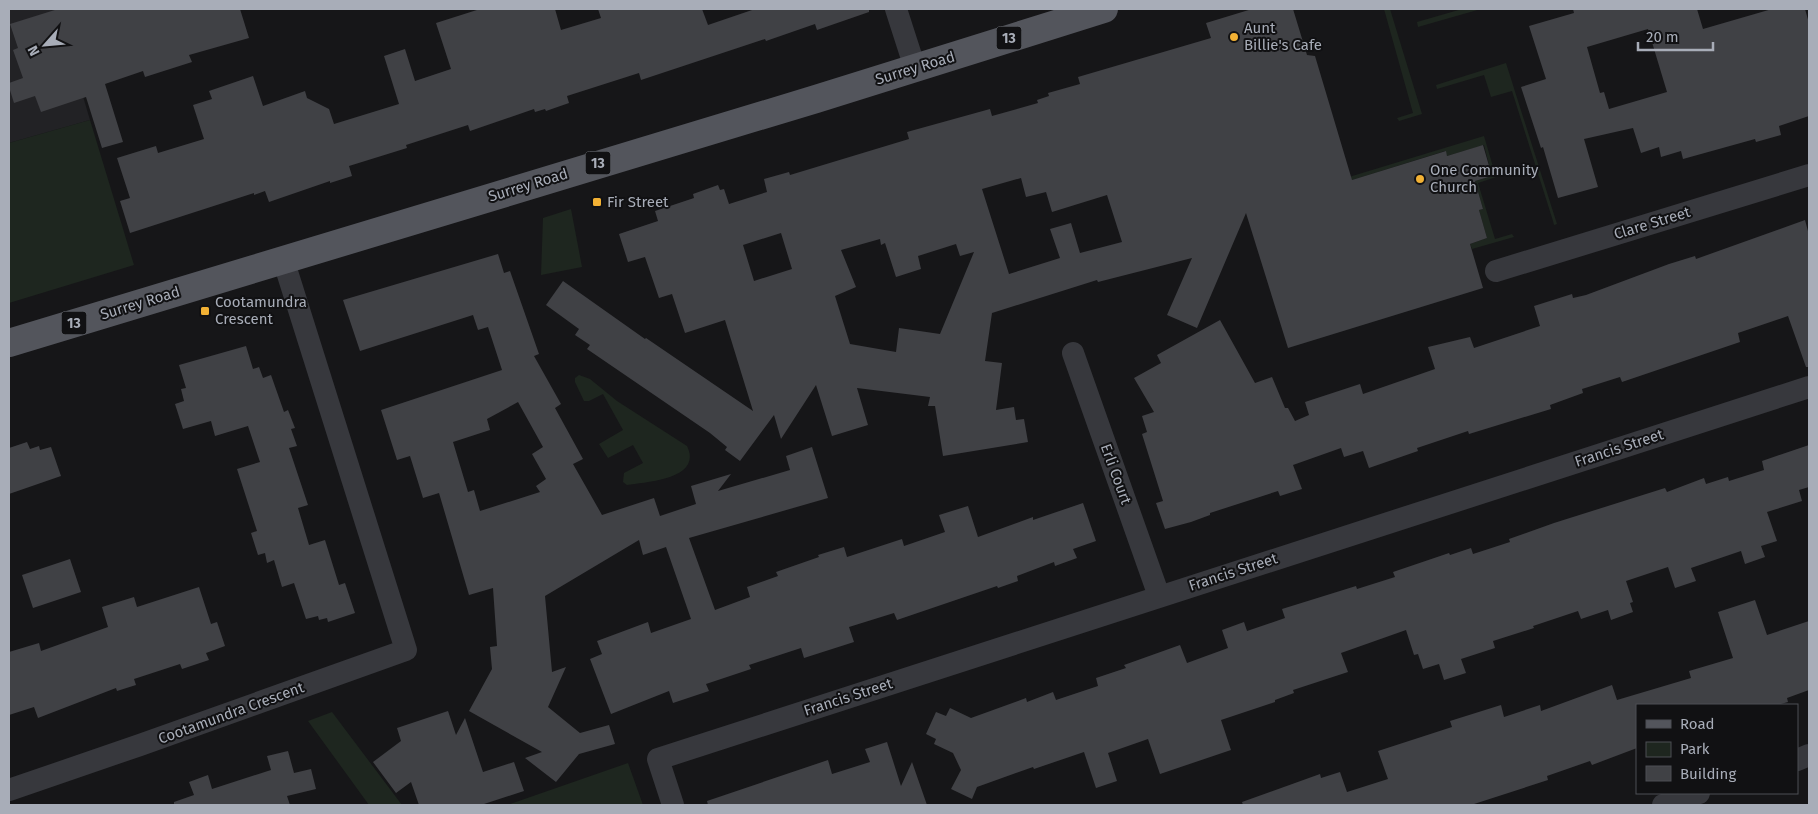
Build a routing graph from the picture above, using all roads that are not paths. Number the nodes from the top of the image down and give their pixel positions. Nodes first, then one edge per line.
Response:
1 (896, 9) edge
2 (1104, 9) edge
3 (915, 68) junction
4 (1809, 175) edge
5 (283, 259) junction
6 (1496, 270) dead end
7 (9, 343) edge
8 (1073, 353) dead end
9 (1809, 387) edge
10 (1159, 596) junction
11 (9, 790) edge
12 (1697, 794) edge
13 (673, 805) edge
14 (1663, 805) edge

1 - 3 street
2 - 3 main road, Surrey Road / 13
3 - 5 main road, Surrey Road / 13
4 - 6 street, Clare Street
5 - 7 main road, Surrey Road / 13
5 - 11 street, Cootamundra Crescent
8 - 10 street, Erli Court
9 - 10 street, Francis Street
10 - 13 street, Francis Street
12 - 14 street

